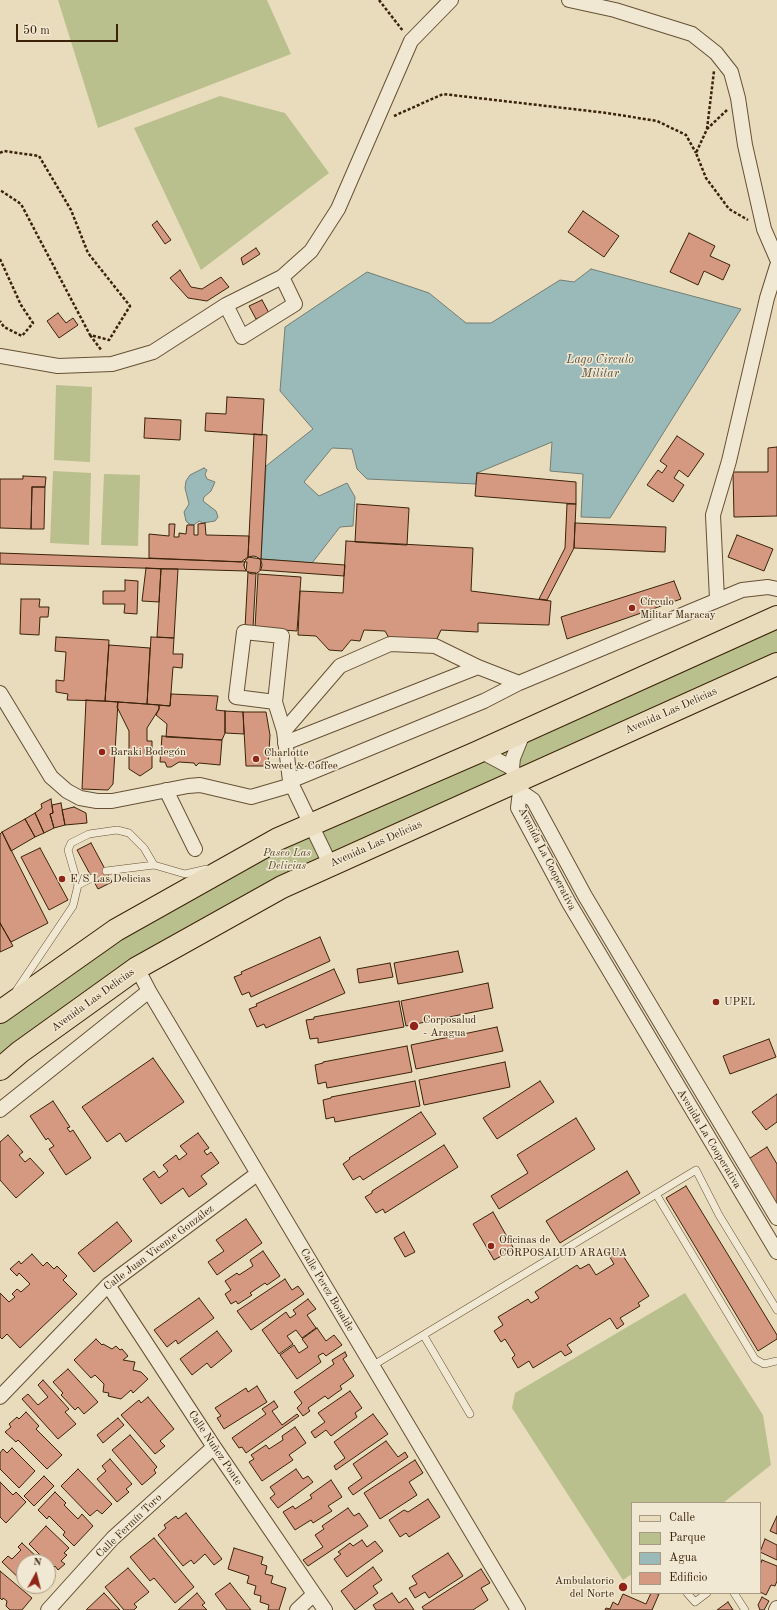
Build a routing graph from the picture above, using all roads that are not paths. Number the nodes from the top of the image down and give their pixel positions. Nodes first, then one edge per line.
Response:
1 (451, 0) edge
2 (569, 0) edge
3 (777, 259) edge
4 (777, 266) edge
5 (282, 277) junction
6 (226, 305) junction
7 (0, 356) edge
8 (777, 589) edge
9 (717, 599) junction
10 (777, 616) edge
11 (777, 664) edge
12 (478, 667) junction
13 (519, 683) junction
14 (0, 693) edge
15 (275, 702) junction
16 (524, 731) junction
17 (284, 737) junction
18 (476, 753) junction
19 (516, 780) junction
20 (291, 783) junction
21 (166, 790) junction
22 (312, 824) junction
23 (195, 849) dead end
24 (330, 864) junction
25 (154, 865) junction
26 (233, 865) junction
27 (106, 871) dead end
28 (92, 878) dead end
29 (78, 885) junction
30 (137, 968) junction
31 (149, 991) junction
32 (2, 1011) edge
33 (0, 1069) edge
34 (0, 1110) edge
35 (257, 1174) junction
36 (656, 1194) junction
37 (777, 1218) edge
38 (777, 1252) edge
39 (108, 1285) junction
40 (777, 1310) edge
41 (424, 1336) junction
42 (777, 1361) edge
43 (372, 1366) junction
44 (0, 1397) edge
45 (470, 1414) dead end
46 (214, 1447) junction
47 (314, 1594) junction
48 (688, 1594) edge
49 (706, 1594) edge
50 (735, 1594) edge
51 (48, 1610) edge
52 (297, 1610) edge
53 (325, 1610) edge
54 (518, 1610) edge
55 (745, 1610) edge

1 - 5 street
2 - 3 street
4 - 9 street
5 - 6 street
5 - 6 street
6 - 7 street
8 - 9 street
9 - 13 street
10 - 16 main road
11 - 19 main road, Avenida Las Delicias
12 - 13 street
12 - 17 street
12 - 17 street
13 - 20 street
14 - 21 street
15 - 15 street
15 - 17 street
16 - 18 main road
16 - 19 street
17 - 20 street
18 - 19 street
18 - 22 main road
19 - 24 main road, Avenida Las Delicias
19 - 37 street, Avenida La Cooperativa
19 - 38 street, Avenida La Cooperativa
20 - 21 street
20 - 22 street
21 - 23 street
22 - 24 street
22 - 26 main road
24 - 30 main road, Avenida Las Delicias
25 - 26 lane
25 - 27 lane
25 - 29 lane
26 - 32 main road
28 - 29 lane
29 - 32 lane
30 - 31 street, Calle Perez Bonalde
30 - 33 main road, Avenida Las Delicias
31 - 34 street
31 - 35 street, Calle Perez Bonalde
35 - 39 street, Calle Juan Vicente González
35 - 43 street, Calle Perez Bonalde
36 - 40 lane
36 - 41 lane
36 - 42 lane
39 - 44 street, Calle Juan Vicente González
39 - 46 street, Calle Nuñez Ponte
41 - 43 lane
41 - 45 lane
43 - 54 street, Calle Perez Bonalde
46 - 47 street, Calle Nuñez Ponte
46 - 51 street, Calle Fermín Toro
47 - 52 street
47 - 53 street, Calle Nuñez Ponte
48 - 49 lane
50 - 55 lane

